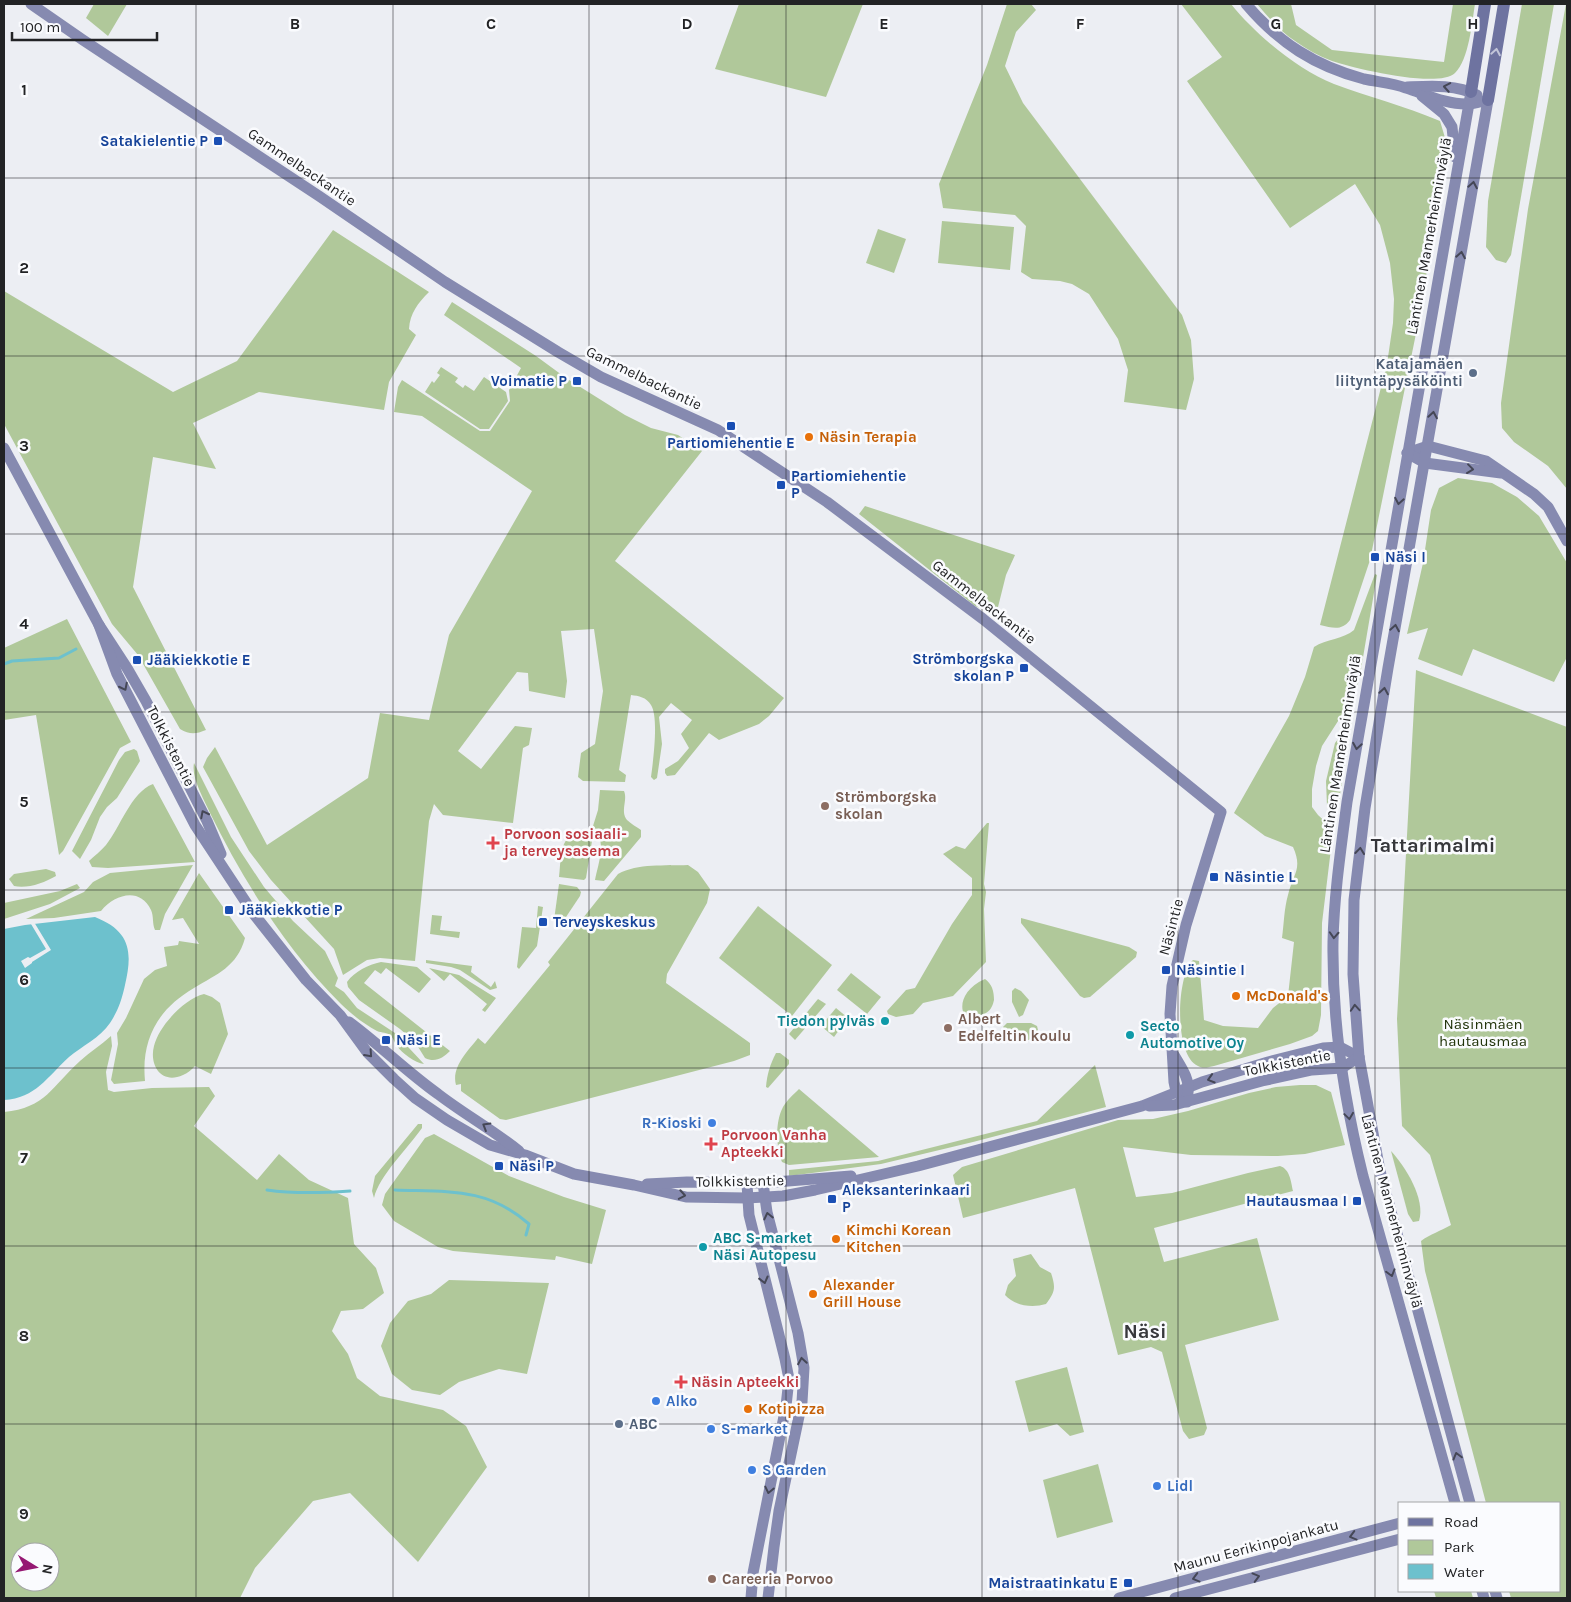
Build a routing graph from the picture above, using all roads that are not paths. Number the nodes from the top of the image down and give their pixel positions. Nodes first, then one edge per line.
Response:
1 (31, 4) edge
2 (1246, 4) edge
3 (1486, 4) edge
4 (1504, 4) edge
5 (1405, 87) junction
6 (1421, 94) junction
7 (1470, 98) junction
8 (1488, 100) junction
9 (1456, 172) junction
10 (1428, 446) junction
11 (4, 448) edge
12 (1407, 452) junction
13 (1425, 463) junction
14 (1506, 473) junction
15 (1567, 541) edge
16 (1221, 812) joint
17 (340, 1015) junction
18 (1340, 1047) junction
19 (1173, 1053) junction
20 (1359, 1057) junction
21 (1342, 1068) junction
22 (1189, 1087) junction
23 (1176, 1091) junction
24 (1187, 1102) junction
25 (1142, 1106) junction
26 (525, 1155) junction
27 (875, 1175) junction
28 (762, 1183) junction
29 (747, 1184) junction
30 (634, 1185) junction
31 (764, 1197) junction
32 (747, 1198) junction
33 (1455, 1502) edge
34 (1470, 1502) edge
35 (1398, 1524) edge
36 (1398, 1540) edge
37 (751, 1598) edge
38 (768, 1598) edge
39 (1119, 1598) edge
40 (1176, 1598) edge

1 - 16 street, Gammelbackantie
2 - 5 street
3 - 7 main road, Läntinen Mannerheiminväylä
8 -> 4 main road, Läntinen Mannerheiminväylä
5 - 6 street
7 -> 5 street
6 - 7 street
6 - 9 street
7 - 8 street
7 - 9 street, Läntinen Mannerheiminväylä
10 -> 8 street, Läntinen Mannerheiminväylä
9 - 12 street, Läntinen Mannerheiminväylä
10 - 12 street
10 - 13 street, Läntinen Mannerheiminväylä
10 - 14 street
11 - 17 street, Tolkkistentie
12 - 13 street
12 -> 18 street, Läntinen Mannerheiminväylä
13 -> 14 street
20 -> 13 street, Läntinen Mannerheiminväylä
14 - 15 street
16 - 19 street, Näsintie
26 -> 17 street, Tolkkistentie
17 -> 26 street, Tolkkistentie
18 - 20 street, Tolkkistentie
18 - 21 street, Läntinen Mannerheiminväylä
18 -> 22 street, Tolkkistentie
19 - 22 street, Näsintie
19 - 23 street, Näsintie
20 - 21 street, Tolkkistentie
34 -> 20 street, Läntinen Mannerheiminväylä
21 - 24 street, Tolkkistentie
21 -> 33 street, Läntinen Mannerheiminväylä
22 - 23 street, Tolkkistentie
22 - 24 street
23 - 24 street
23 - 25 street, Tolkkistentie
24 - 25 street, Tolkkistentie
25 - 27 street, Tolkkistentie
26 - 30 street, Tolkkistentie
27 - 28 street, Tolkkistentie
27 - 31 street, Tolkkistentie
28 - 29 street, Tolkkistentie
28 - 31 street
29 - 30 street, Tolkkistentie
29 - 32 street
30 -> 32 street, Tolkkistentie
31 - 32 street, Tolkkistentie
38 -> 31 street
32 -> 37 street
35 -> 39 street, Maunu Eerikinpojankatu
40 -> 36 street, Maunu Eerikinpojankatu

